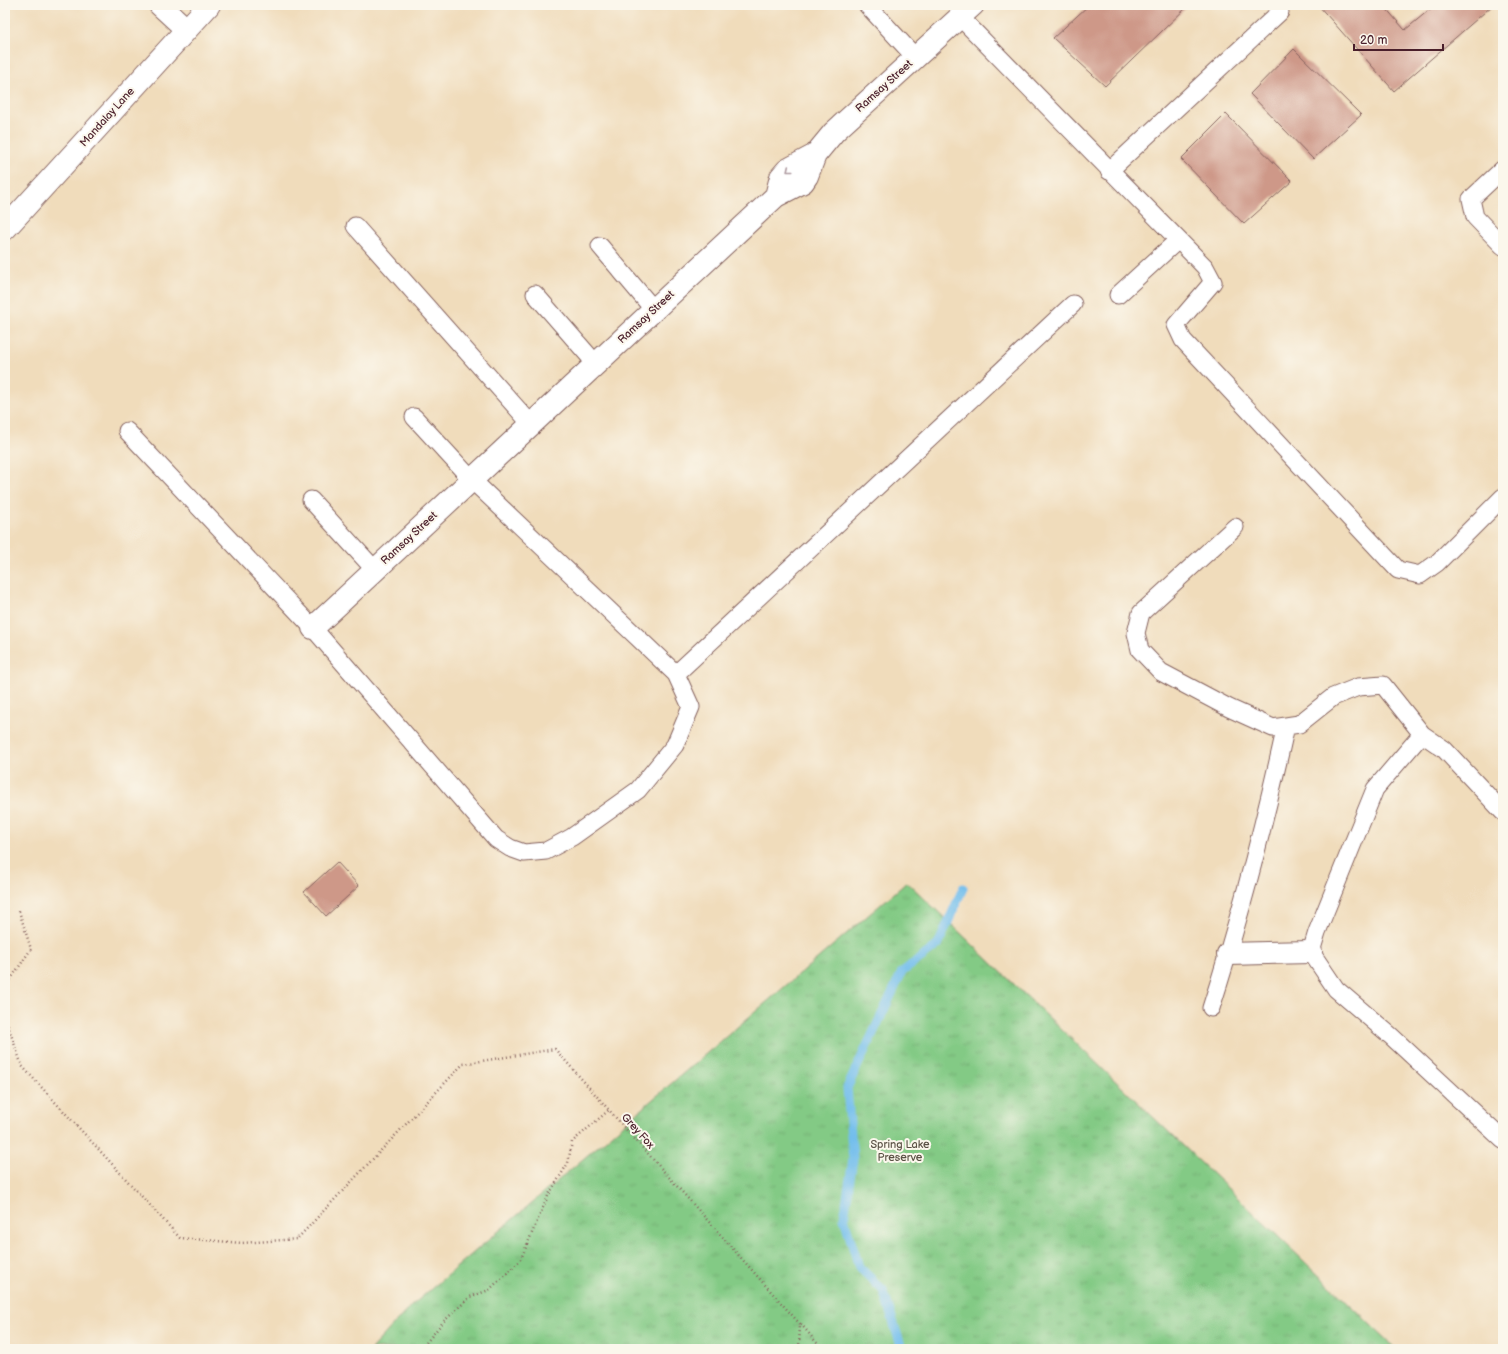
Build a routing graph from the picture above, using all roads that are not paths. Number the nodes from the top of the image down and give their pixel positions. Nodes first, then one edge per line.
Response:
1 (160, 5) edge
2 (209, 5) edge
3 (867, 5) edge
4 (966, 11) edge
5 (1280, 12) dead end
6 (186, 29) junction
7 (916, 57) junction
8 (1503, 169) edge
9 (1109, 171) junction
10 (355, 226) dead end
11 (5, 229) edge
12 (1178, 240) junction
13 (600, 246) dead end
14 (1503, 246) edge
15 (535, 294) dead end
16 (1118, 295) dead end
17 (1073, 304) dead end
18 (654, 310) junction
19 (596, 364) junction
20 (414, 417) dead end
21 (531, 424) junction
22 (127, 432) dead end
23 (472, 480) junction
24 (311, 500) dead end
25 (1502, 500) edge
26 (1235, 527) dead end
27 (375, 570) junction
28 (313, 628) junction
29 (676, 674) junction
30 (1286, 726) junction
31 (1422, 734) junction
32 (1503, 812) edge
33 (1311, 952) junction
34 (1228, 954) junction
35 (1211, 1008) dead end
36 (1503, 1140) edge

1 - 6 street
2 - 6 street, Mandalay Lane
3 - 7 lane
4 - 7 street, Ramsay Street
4 - 9 lane
5 - 9 lane
6 - 11 street, Mandalay Lane
7 - 18 street, Ramsay Street
8 - 14 lane
9 - 12 lane
10 - 21 lane
12 - 16 lane
12 - 25 lane
13 - 18 lane
15 - 19 lane
17 - 29 lane
18 - 19 street, Ramsay Street
19 - 21 street, Ramsay Street
20 - 23 lane
21 - 23 street, Ramsay Street
22 - 28 lane
23 - 27 street, Ramsay Street
23 - 29 lane
24 - 27 lane
26 - 30 lane
27 - 28 street, Ramsay Street
28 - 29 lane
30 - 31 lane
30 - 34 lane
31 - 32 lane
31 - 33 lane
33 - 34 street
33 - 36 lane
34 - 35 lane

